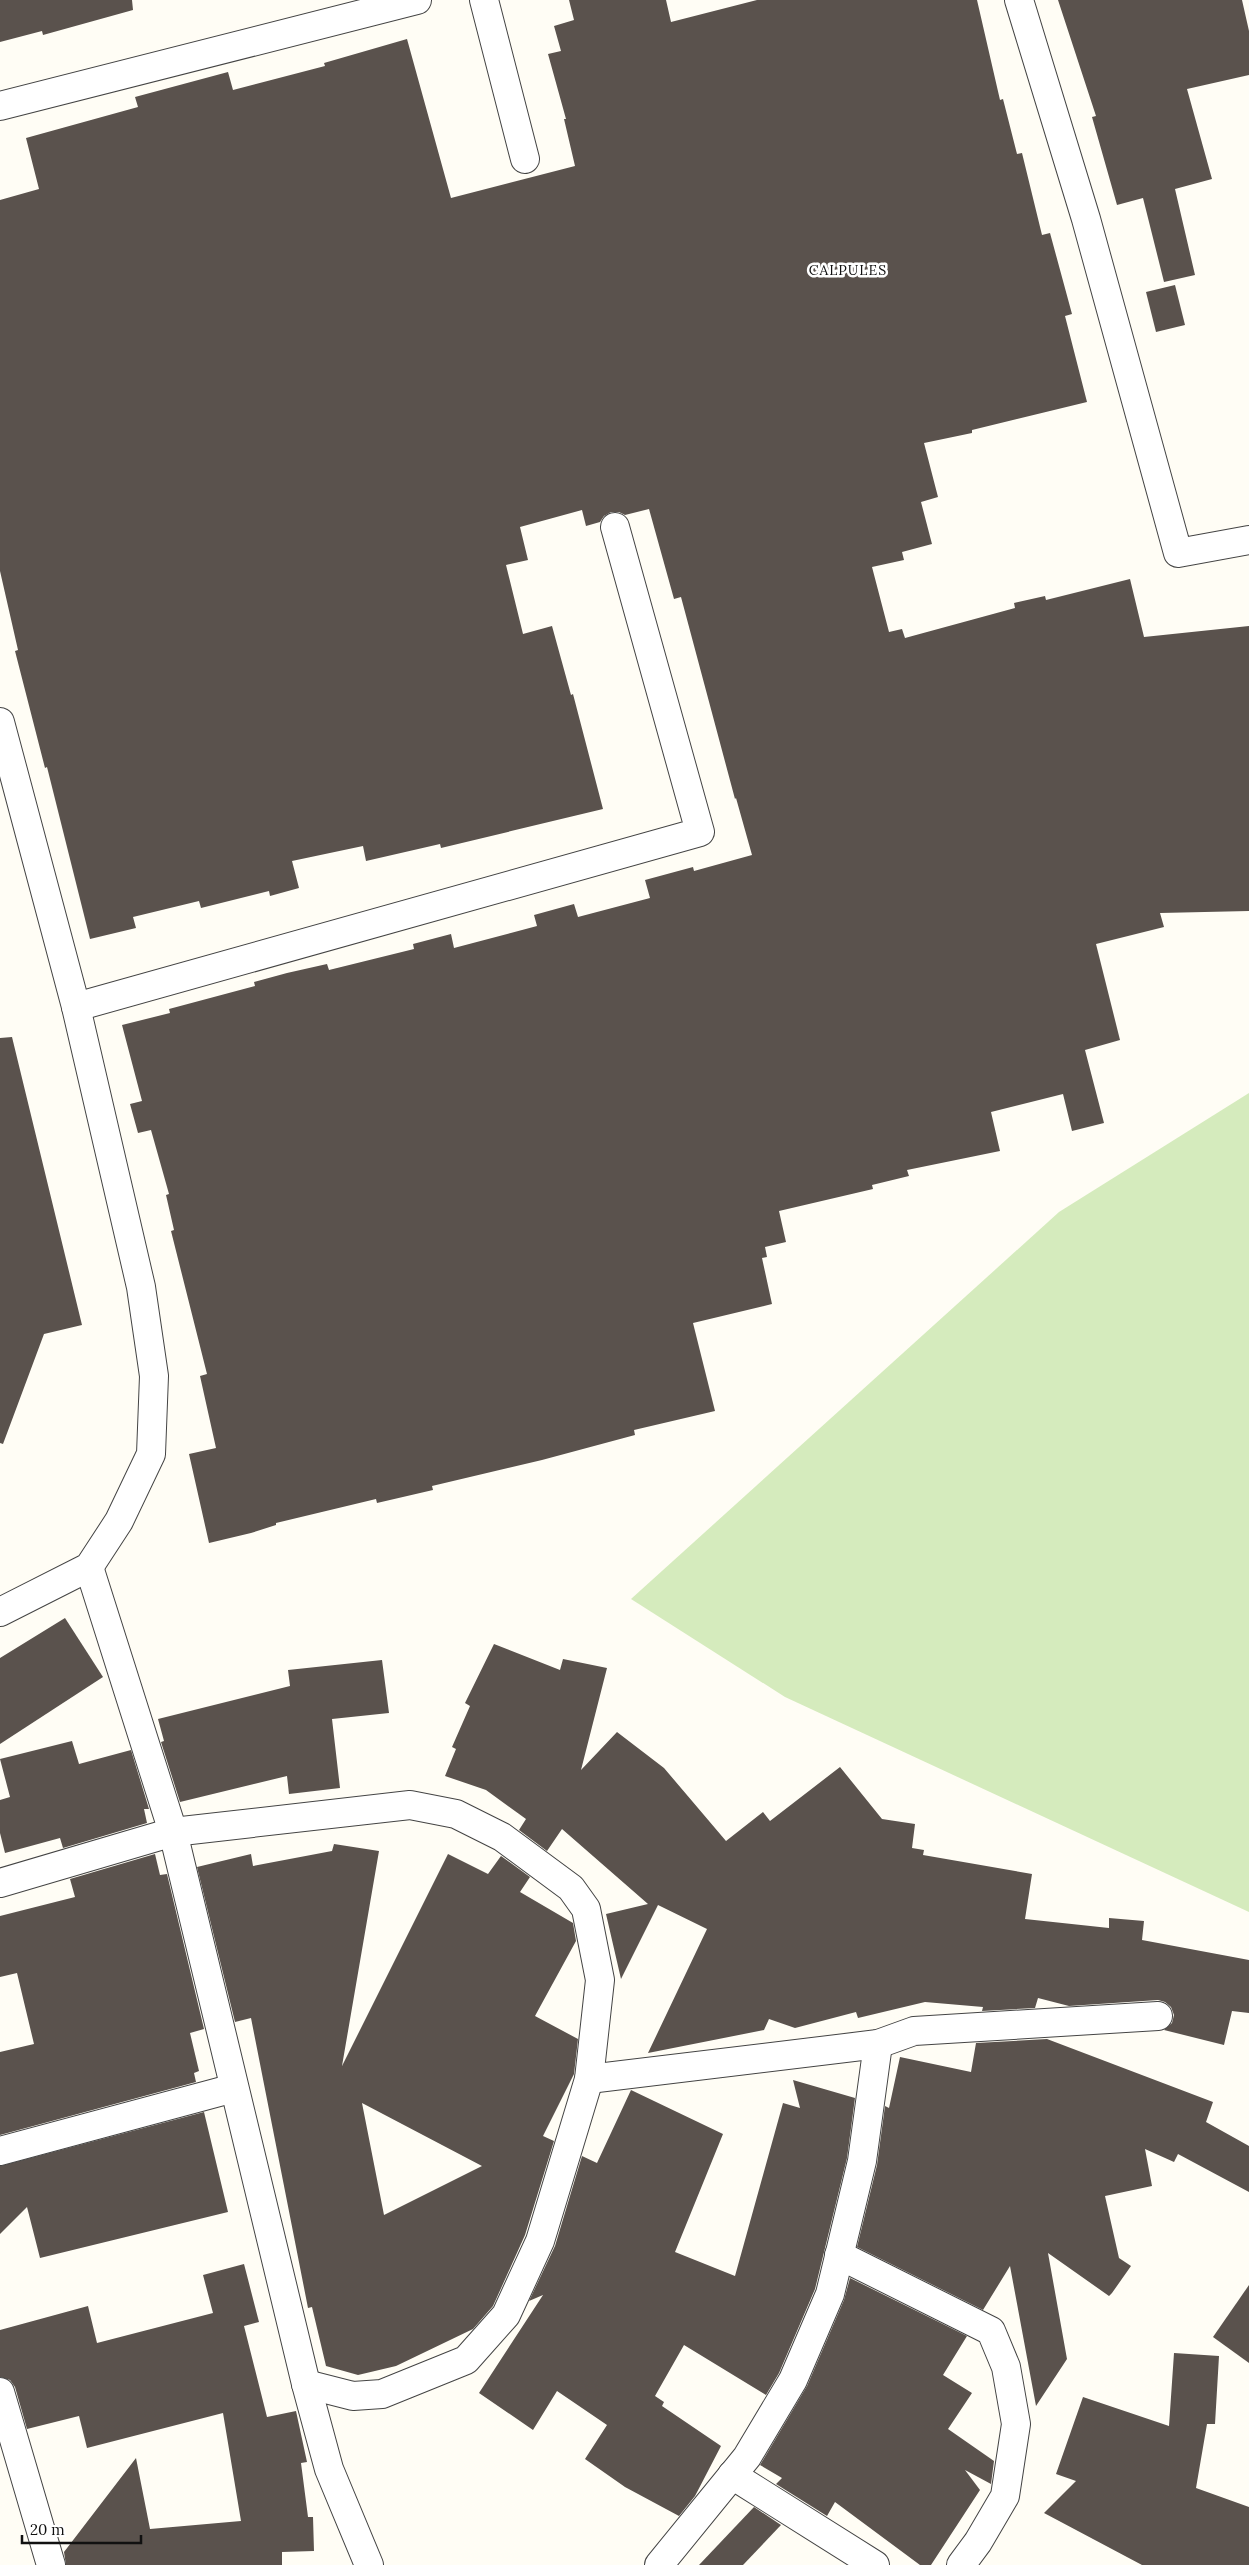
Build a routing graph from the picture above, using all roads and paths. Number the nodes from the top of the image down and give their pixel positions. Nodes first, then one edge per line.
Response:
1 (417, 0) edge
2 (484, 0) edge
3 (1019, 0) edge
4 (0, 106) edge
5 (525, 159) dead end
6 (615, 527) dead end
7 (1249, 540) edge
8 (0, 722) edge
9 (76, 1007) junction
10 (89, 1567) junction
11 (0, 1612) edge
12 (173, 1832) junction
13 (0, 1883) edge
14 (1158, 2016) dead end
15 (878, 2044) junction
16 (589, 2079) junction
17 (234, 2088) junction
18 (0, 2151) edge
19 (839, 2255) junction
20 (306, 2384) junction
21 (0, 2392) edge
22 (732, 2475) junction
23 (51, 2565) edge
24 (369, 2565) edge
25 (659, 2565) edge
26 (876, 2565) edge
27 (962, 2565) edge

1 - 4 street
2 - 5 street
3 - 7 street
6 - 9 street
8 - 9 street
9 - 10 street
10 - 11 street
10 - 12 street
12 - 13 street
12 - 16 street
12 - 17 street
14 - 15 street
15 - 16 street
15 - 19 street
16 - 20 street
17 - 18 street
17 - 20 street
19 - 22 street
19 - 27 street
20 - 24 street
21 - 23 street
22 - 25 street
22 - 26 street

